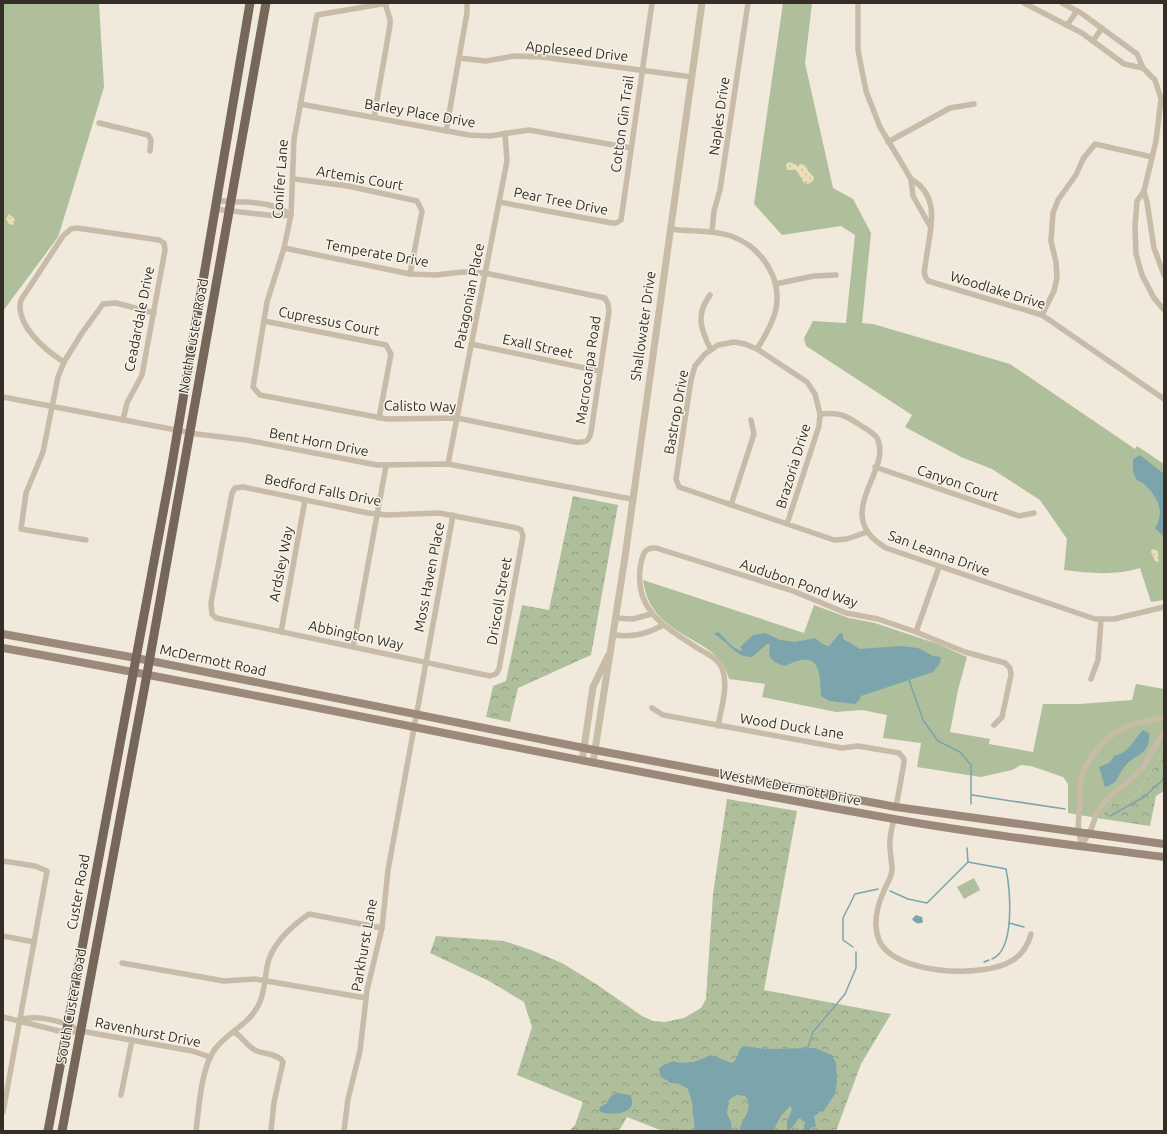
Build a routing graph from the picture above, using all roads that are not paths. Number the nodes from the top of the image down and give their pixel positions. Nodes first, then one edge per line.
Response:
1 (250, 3) edge
2 (266, 3) edge
3 (386, 3) edge
4 (467, 3) edge
5 (652, 3) edge
6 (702, 3) edge
7 (748, 3) edge
8 (858, 3) edge
9 (1024, 3) edge
10 (1062, 3) edge
11 (1077, 11) junction
12 (1067, 25) junction
13 (1102, 28) junction
14 (1093, 41) junction
15 (459, 58) junction
16 (1143, 68) junction
17 (642, 70) junction
18 (692, 77) junction
19 (300, 104) junction
20 (974, 104) dead end
21 (374, 117) junction
22 (99, 123) dead end
23 (446, 131) junction
24 (505, 133) junction
25 (888, 142) junction
26 (631, 148) junction
27 (150, 151) dead end
28 (1152, 157) junction
29 (294, 179) junction
30 (911, 179) junction
31 (1144, 191) junction
32 (499, 202) junction
33 (215, 204) junction
34 (230, 207) junction
35 (291, 215) junction
36 (618, 222) joint
37 (930, 226) junction
38 (670, 229) junction
39 (712, 231) junction
40 (284, 248) junction
41 (485, 273) junction
42 (410, 274) junction
43 (836, 275) dead end
44 (1164, 276) edge
45 (775, 284) junction
46 (710, 296) dead end
47 (607, 301) joint
48 (1164, 310) edge
49 (154, 313) junction
50 (1042, 315) junction
51 (264, 321) junction
52 (471, 344) junction
53 (757, 349) junction
54 (711, 350) junction
55 (64, 362) junction
56 (599, 371) junction
57 (254, 390) joint
58 (3, 398) edge
59 (1164, 399) edge
60 (51, 407) junction
61 (820, 414) junction
62 (379, 418) junction
63 (457, 418) junction
64 (123, 420) junction
65 (751, 420) dead end
66 (178, 430) junction
67 (190, 432) junction
68 (586, 442) joint
69 (448, 464) junction
70 (386, 466) junction
71 (875, 467) junction
72 (631, 499) junction
73 (305, 500) junction
74 (731, 505) junction
75 (1034, 513) dead end
76 (378, 514) junction
77 (453, 515) junction
78 (162, 522) junction
79 (173, 523) junction
80 (787, 524) junction
81 (523, 532) joint
82 (867, 532) junction
83 (86, 540) dead end
84 (939, 567) junction
85 (1164, 607) edge
86 (212, 614) joint
87 (651, 614) junction
88 (615, 618) junction
89 (1101, 620) junction
90 (663, 625) junction
91 (281, 632) junction
92 (916, 632) junction
93 (3, 634) edge
94 (613, 635) junction
95 (21, 637) junction
96 (353, 647) junction
97 (3, 648) edge
98 (18, 651) junction
99 (610, 653) junction
100 (136, 658) junction
101 (149, 661) junction
102 (425, 662) junction
103 (134, 671) junction
104 (147, 674) junction
105 (496, 674) joint
106 (1091, 680) dead end
107 (297, 691) junction
108 (592, 693) junction
109 (294, 704) junction
110 (602, 707) junction
111 (652, 708) dead end
112 (416, 715) junction
113 (1164, 718) edge
114 (994, 725) dead end
115 (718, 726) junction
116 (414, 727) junction
117 (1164, 732) edge
118 (531, 738) junction
119 (584, 748) junction
120 (529, 750) junction
121 (595, 750) junction
122 (582, 761) junction
123 (593, 763) junction
124 (896, 806) junction
125 (894, 819) junction
126 (1078, 832) junction
127 (1089, 834) junction
128 (1164, 844) edge
129 (1082, 846) junction
130 (1164, 857) edge
131 (3, 861) edge
132 (382, 928) junction
133 (1031, 934) dead end
134 (3, 936) edge
135 (34, 942) junction
136 (122, 964) dead end
137 (265, 980) junction
138 (366, 998) junction
139 (3, 1017) edge
140 (20, 1020) junction
141 (68, 1028) junction
142 (81, 1031) junction
143 (234, 1032) junction
144 (132, 1040) junction
145 (210, 1057) junction
146 (5, 1091) edge
147 (121, 1095) dead end
148 (3, 1112) edge
149 (48, 1131) edge
150 (62, 1131) edge
151 (196, 1131) edge
152 (271, 1131) edge
153 (344, 1131) edge

1 - 33 main road, North Custer Road
2 - 34 main road, North Custer Road
3 - 19 street, Conifer Lane
3 - 21 street
4 - 15 street
5 - 17 street, Cotton Gin Trail
6 - 18 street, Shallowater Drive
7 - 39 street, Naples Drive
8 - 25 street, Woodlake Drive
9 - 12 street
10 - 11 street
11 - 12 street
11 - 13 street
12 - 14 street
13 - 14 street
13 - 16 street
14 - 16 street
15 - 17 street, Appleseed Drive
15 - 23 street
16 - 28 street
17 - 18 street, Appleseed Drive
17 - 26 street, Cotton Gin Trail
18 - 38 street, Shallowater Drive
19 - 21 street, Barley Place Drive
19 - 29 street, Conifer Lane
20 - 25 street
21 - 23 street, Barley Place Drive
22 - 27 street
23 - 24 street, Barley Place Drive
24 - 26 street, Barley Place Drive
24 - 32 street, Patagonian Place
25 - 30 street, Woodlake Drive
26 - 36 street, Cotton Gin Trail
28 - 31 street
28 - 50 street
29 - 35 street, Conifer Lane
29 - 42 street, Artemis Court
30 - 37 street, Woodlake Drive
30 - 37 street, Woodlake Drive
31 - 44 street
31 - 48 street
32 - 36 street, Pear Tree Drive
32 - 41 street, Patagonian Place
33 - 34 street
33 - 34 street
33 - 66 main road, North Custer Road
34 - 35 street
34 - 35 street
34 - 67 main road, North Custer Road
35 - 40 street, Conifer Lane
37 - 50 street, Woodlake Drive
38 - 39 street
38 - 72 street, Shallowater Drive
39 - 45 street
40 - 42 street, Temperate Drive
40 - 51 street, Conifer Lane
41 - 42 street, Temperate Drive
41 - 47 street, Temperate Drive
41 - 52 street, Patagonian Place
43 - 45 street
45 - 53 street
46 - 54 street
47 - 56 street, Macrocarpa Road
49 - 55 street
49 - 55 street, Ceadardale Drive
49 - 64 street, Ceadardale Drive
50 - 59 street, Woodlake Drive
51 - 57 street, Conifer Lane
51 - 62 street, Cupressus Court
52 - 56 street, Exall Street
52 - 63 street, Patagonian Place
53 - 54 street, Bastrop Drive
53 - 61 street, Brazoria Drive
54 - 74 street, Bastrop Drive
55 - 60 street
56 - 68 street, Macrocarpa Road
57 - 62 street, Calisto Way
58 - 60 street, Bent Horn Drive
60 - 64 street, Bent Horn Drive
60 - 83 street
61 - 71 street
61 - 80 street, Brazoria Drive
62 - 63 street, Calisto Way
63 - 68 street, Calisto Way
63 - 69 street, Patagonian Place
64 - 66 street, Bent Horn Drive
65 - 74 street
66 - 67 street, Bent Horn Drive
66 - 78 main road, North Custer Road
67 - 70 street, Bent Horn Drive
67 - 79 main road, North Custer Road
69 - 70 street, Bent Horn Drive
69 - 72 street, Bent Horn Drive
70 - 76 street
71 - 75 street, Canyon Court
71 - 82 street
72 - 88 street, Shallowater Drive
73 - 76 street, Bedford Falls Drive
73 - 86 street, Bedford Falls Drive
73 - 91 street, Ardsley Way
74 - 80 street
76 - 77 street, Bedford Falls Drive
76 - 96 street
77 - 81 street, Bedford Falls Drive
77 - 102 street, Moss Haven Place
78 - 79 main road
78 - 100 main road, North Custer Road
79 - 101 main road, North Custer Road
80 - 82 street
81 - 105 street, Driscoll Street
82 - 84 street, San Leanna Drive
84 - 89 street, San Leanna Drive
84 - 92 street
85 - 89 street, San Leanna Drive
86 - 91 street, Abbington Way
87 - 88 street
87 - 90 street
87 - 92 street, Audubon Pond Way
88 - 94 street, Shallowater Drive
89 - 106 street
90 - 94 street
90 - 115 street
91 - 96 street, Abbington Way
92 - 114 street, Audubon Pond Way
93 - 95 main road, McDermott Road
94 - 99 street, Shallowater Drive
95 - 98 main road
95 - 100 main road, McDermott Road
96 - 102 street, Abbington Way
97 - 98 main road, McDermott Road
98 - 103 main road, McDermott Road
99 - 108 street, Shallowater Drive
99 - 110 street, Shallowater Drive
100 - 101 main road, McDermott Road
100 - 103 main road, Custer Road
101 - 104 main road, North Custer Road
101 - 107 main road, McDermott Road
102 - 105 street, Abbington Way
102 - 112 street, Moss Haven Place
103 - 104 main road, McDermott Road
103 - 141 main road, Custer Road
104 - 109 main road, McDermott Road
104 - 142 main road, South Custer Road
107 - 109 main road
107 - 112 main road, McDermott Road
108 - 110 street
108 - 119 street, Shallowater Drive
109 - 116 main road, McDermott Road
110 - 121 street, Shallowater Drive
111 - 115 street, Wood Duck Lane
112 - 116 street, Parkhurst Lane
112 - 118 main road, West McDermott Drive
113 - 126 street
115 - 124 street, Wood Duck Lane
116 - 120 main road, West McDermott Drive
116 - 132 street, Parkhurst Lane
117 - 127 street
118 - 119 main road, West McDermott Drive
118 - 120 main road
119 - 121 main road, West McDermott Drive
119 - 122 street, Shallowater Drive
120 - 122 main road, West McDermott Drive
121 - 123 street, Shallowater Drive
121 - 124 main road, West McDermott Drive
122 - 123 main road, West McDermott Drive
123 - 125 main road, West McDermott Drive
124 - 125 main road
124 - 126 main road, West McDermott Drive
125 - 129 main road, West McDermott Drive
125 - 133 street
126 - 127 main road, West McDermott Drive
126 - 129 street
127 - 128 main road, West McDermott Drive
127 - 129 street
129 - 130 main road, West McDermott Drive
131 - 135 street
132 - 137 street
132 - 138 street, Parkhurst Lane
134 - 135 street
135 - 140 street
136 - 137 street
137 - 138 street
137 - 143 street
138 - 153 street, Parkhurst Lane
139 - 140 street, Ravenhurst Drive
140 - 141 street, Ravenhurst Drive
140 - 141 street, Ravenhurst Drive
140 - 146 street
141 - 142 street, Ravenhurst Drive
141 - 142 street, Ravenhurst Drive
141 - 149 main road, Custer Road
142 - 144 street, Ravenhurst Drive
142 - 150 main road, South Custer Road
143 - 145 street
143 - 152 street
144 - 145 street, Ravenhurst Drive
144 - 147 street
145 - 151 street
146 - 148 street

